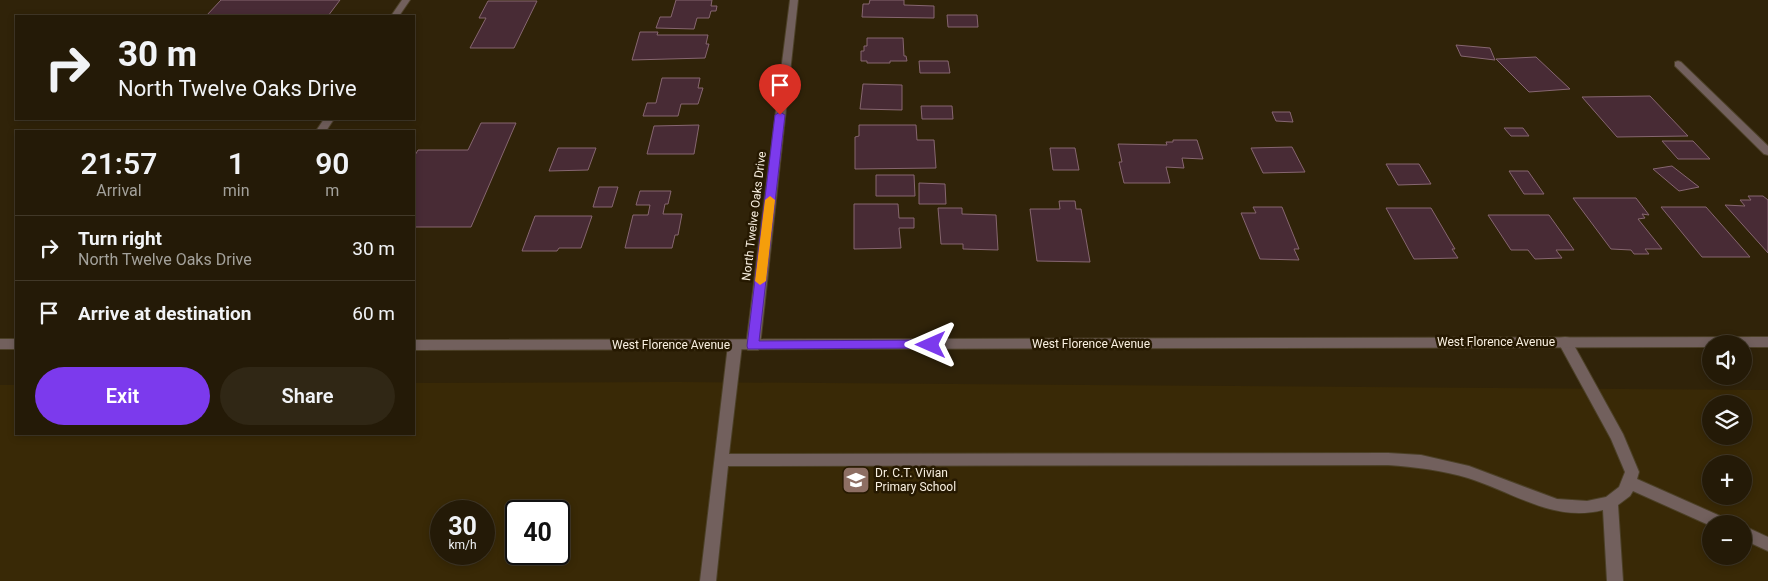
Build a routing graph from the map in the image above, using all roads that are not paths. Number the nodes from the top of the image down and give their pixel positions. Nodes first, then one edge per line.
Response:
1 (406, 0) edge
2 (794, 0) edge
3 (396, 15) edge
4 (1678, 64) dead end
5 (1768, 152) edge
6 (1565, 342) junction
7 (1768, 342) edge
8 (0, 344) edge
9 (15, 344) edge
10 (415, 345) edge
11 (735, 345) junction
12 (753, 346) junction
13 (721, 460) junction
14 (1628, 482) junction
15 (1610, 502) junction
16 (1702, 515) edge
17 (1752, 537) edge
18 (1768, 544) edge
19 (708, 581) edge
20 (1614, 581) edge

1 - 3 street
2 - 12 street, North Twelve Oaks Drive
4 - 5 street
6 - 7 street, West Florence Avenue
6 - 12 street, West Florence Avenue
6 - 14 street
8 - 9 street
10 - 11 street, West Florence Avenue
11 - 12 street, West Florence Avenue
11 - 13 street
13 - 15 street
13 - 19 street
14 - 15 street
14 - 16 street
15 - 20 street
17 - 18 street

